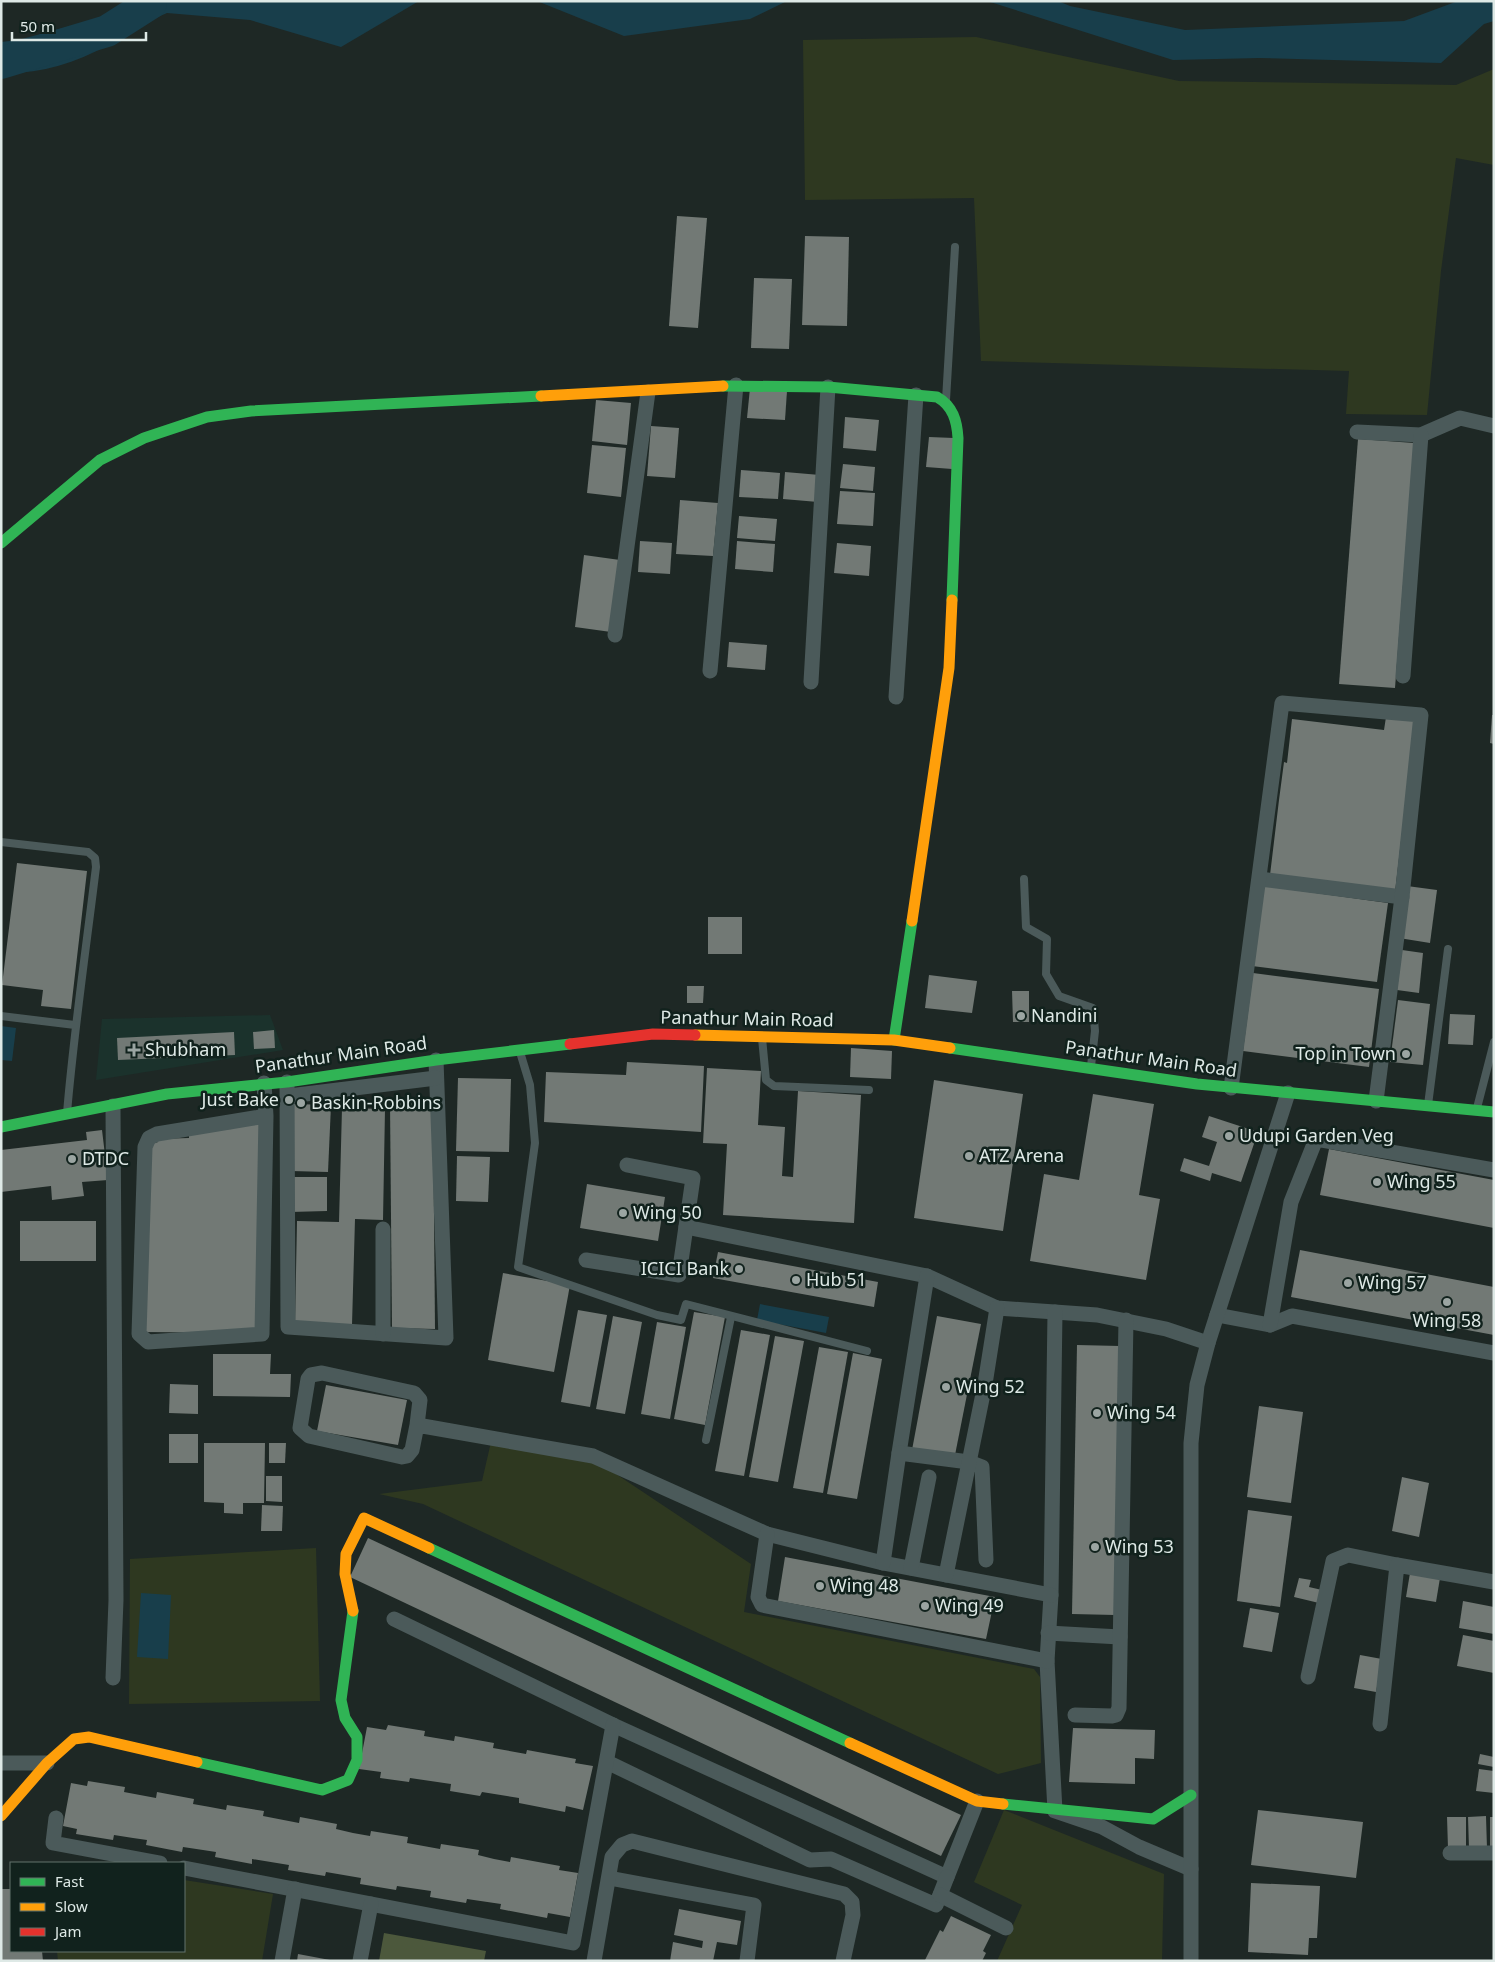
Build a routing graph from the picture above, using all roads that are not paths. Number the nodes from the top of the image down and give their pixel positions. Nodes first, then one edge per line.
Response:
1 (955, 248) dead end
2 (736, 386) junction
3 (828, 387) junction
4 (648, 392) junction
5 (916, 396) junction
6 (946, 401) junction
7 (1494, 426) edge
8 (1357, 432) dead end
9 (1421, 435) junction
10 (1, 542) edge
11 (615, 635) dead end
12 (710, 671) dead end
13 (1403, 676) dead end
14 (811, 682) dead end
15 (896, 696) dead end
16 (1, 842) edge
17 (1024, 879) dead end
18 (1260, 879) junction
19 (1402, 897) junction
20 (1448, 949) dead end
21 (1, 1016) edge
22 (75, 1025) junction
23 (761, 1036) junction
24 (894, 1040) junction
25 (1494, 1042) edge
26 (520, 1050) junction
27 (436, 1060) junction
28 (1090, 1069) junction
29 (436, 1078) junction
30 (264, 1084) junction
31 (1231, 1088) junction
32 (288, 1089) junction
33 (869, 1090) dead end
34 (1288, 1093) junction
35 (1376, 1101) junction
36 (1428, 1105) junction
37 (113, 1106) junction
38 (1477, 1109) junction
39 (1494, 1112) edge
40 (66, 1116) junction
41 (266, 1116) junction
42 (1, 1127) edge
43 (627, 1165) dead end
44 (1494, 1170) edge
45 (686, 1227) junction
46 (383, 1229) dead end
47 (586, 1260) dead end
48 (926, 1276) junction
49 (997, 1308) junction
50 (1055, 1312) junction
51 (1217, 1315) junction
52 (731, 1317) junction
53 (1126, 1320) junction
54 (1270, 1325) junction
55 (383, 1334) junction
56 (1208, 1343) junction
57 (867, 1351) dead end
58 (1494, 1353) edge
59 (417, 1425) junction
60 (706, 1440) dead end
61 (899, 1453) junction
62 (969, 1462) junction
63 (928, 1477) dead end
64 (768, 1534) junction
65 (986, 1560) dead end
66 (883, 1563) junction
67 (1397, 1565) junction
68 (911, 1568) junction
69 (946, 1575) junction
70 (1494, 1582) edge
71 (1051, 1595) junction
72 (394, 1619) dead end
73 (1048, 1633) junction
74 (1120, 1637) junction
75 (1047, 1661) junction
76 (1308, 1677) dead end
77 (113, 1678) dead end
78 (1075, 1715) dead end
79 (613, 1724) junction
80 (1380, 1724) dead end
81 (607, 1762) junction
82 (1, 1763) edge
83 (47, 1763) junction
84 (1191, 1795) junction
85 (977, 1801) junction
86 (1055, 1811) junction
87 (1, 1816) edge
88 (56, 1818) dead end
89 (1450, 1853) dead end
90 (1494, 1853) edge
91 (155, 1862) edge
92 (185, 1868) edge
93 (1191, 1869) junction
94 (946, 1877) junction
95 (609, 1878) junction
96 (296, 1889) junction
97 (940, 1895) junction
98 (371, 1904) junction
99 (1006, 1928) dead end
100 (282, 1961) edge
101 (360, 1961) edge
102 (594, 1961) edge
103 (747, 1961) edge
104 (842, 1961) edge
105 (1191, 1961) edge

1 - 6 lane
2 - 3 street
2 - 4 street
2 - 12 street
3 - 5 street
3 - 14 street
4 - 10 street
4 - 11 street
5 - 6 street
5 - 15 street
6 - 24 street
7 - 9 street
8 - 9 street
9 - 13 street
16 - 22 lane
17 - 28 lane
18 - 19 street
18 - 19 street
18 - 31 street
19 - 35 street
20 - 36 lane
21 - 22 lane
22 - 40 lane
23 - 24 street, Panathur Main Road
23 - 26 street, Panathur Main Road
23 - 33 lane
24 - 28 street, Panathur Main Road
25 - 38 lane
26 - 27 street, Panathur Main Road
26 - 52 lane
27 - 29 street
27 - 32 street, Panathur Main Road
28 - 31 street, Panathur Main Road
29 - 32 street
29 - 55 street
30 - 32 street, Panathur Main Road
30 - 37 street, Panathur Main Road
30 - 41 street
31 - 34 street, Panathur Main Road
32 - 55 street
34 - 35 street, Panathur Main Road
34 - 51 street
35 - 36 street, Panathur Main Road
36 - 38 street, Panathur Main Road
37 - 40 street, Panathur Main Road
37 - 77 street
38 - 39 street, Panathur Main Road
40 - 42 street, Panathur Main Road
41 - 41 street
43 - 45 street
44 - 54 street
45 - 47 street
45 - 48 street
46 - 55 street
48 - 49 street
48 - 61 street
49 - 50 street
49 - 62 street
50 - 53 street
50 - 71 street
51 - 54 street
51 - 56 street
52 - 57 lane
52 - 60 lane
53 - 56 street
53 - 74 street
54 - 58 street
56 - 84 street
59 - 59 street
59 - 64 street
61 - 62 street
61 - 66 street
62 - 65 street
62 - 69 street
63 - 68 street
64 - 66 street
64 - 75 street
66 - 68 street
67 - 70 street
67 - 76 street
67 - 80 street
68 - 69 street
69 - 71 street
71 - 73 street
72 - 79 street
73 - 74 street
73 - 75 street
74 - 78 street
75 - 86 street
79 - 81 street
79 - 94 street
81 - 97 street
81 - 98 street
82 - 83 street
83 - 85 street
83 - 87 street
84 - 86 street
84 - 93 street
85 - 86 street
85 - 94 street
86 - 93 street
88 - 91 street
89 - 90 street
92 - 96 street
93 - 105 street
94 - 97 street
95 - 102 street
95 - 103 street
95 - 104 street
96 - 98 street
96 - 100 street
97 - 99 street
98 - 101 street

